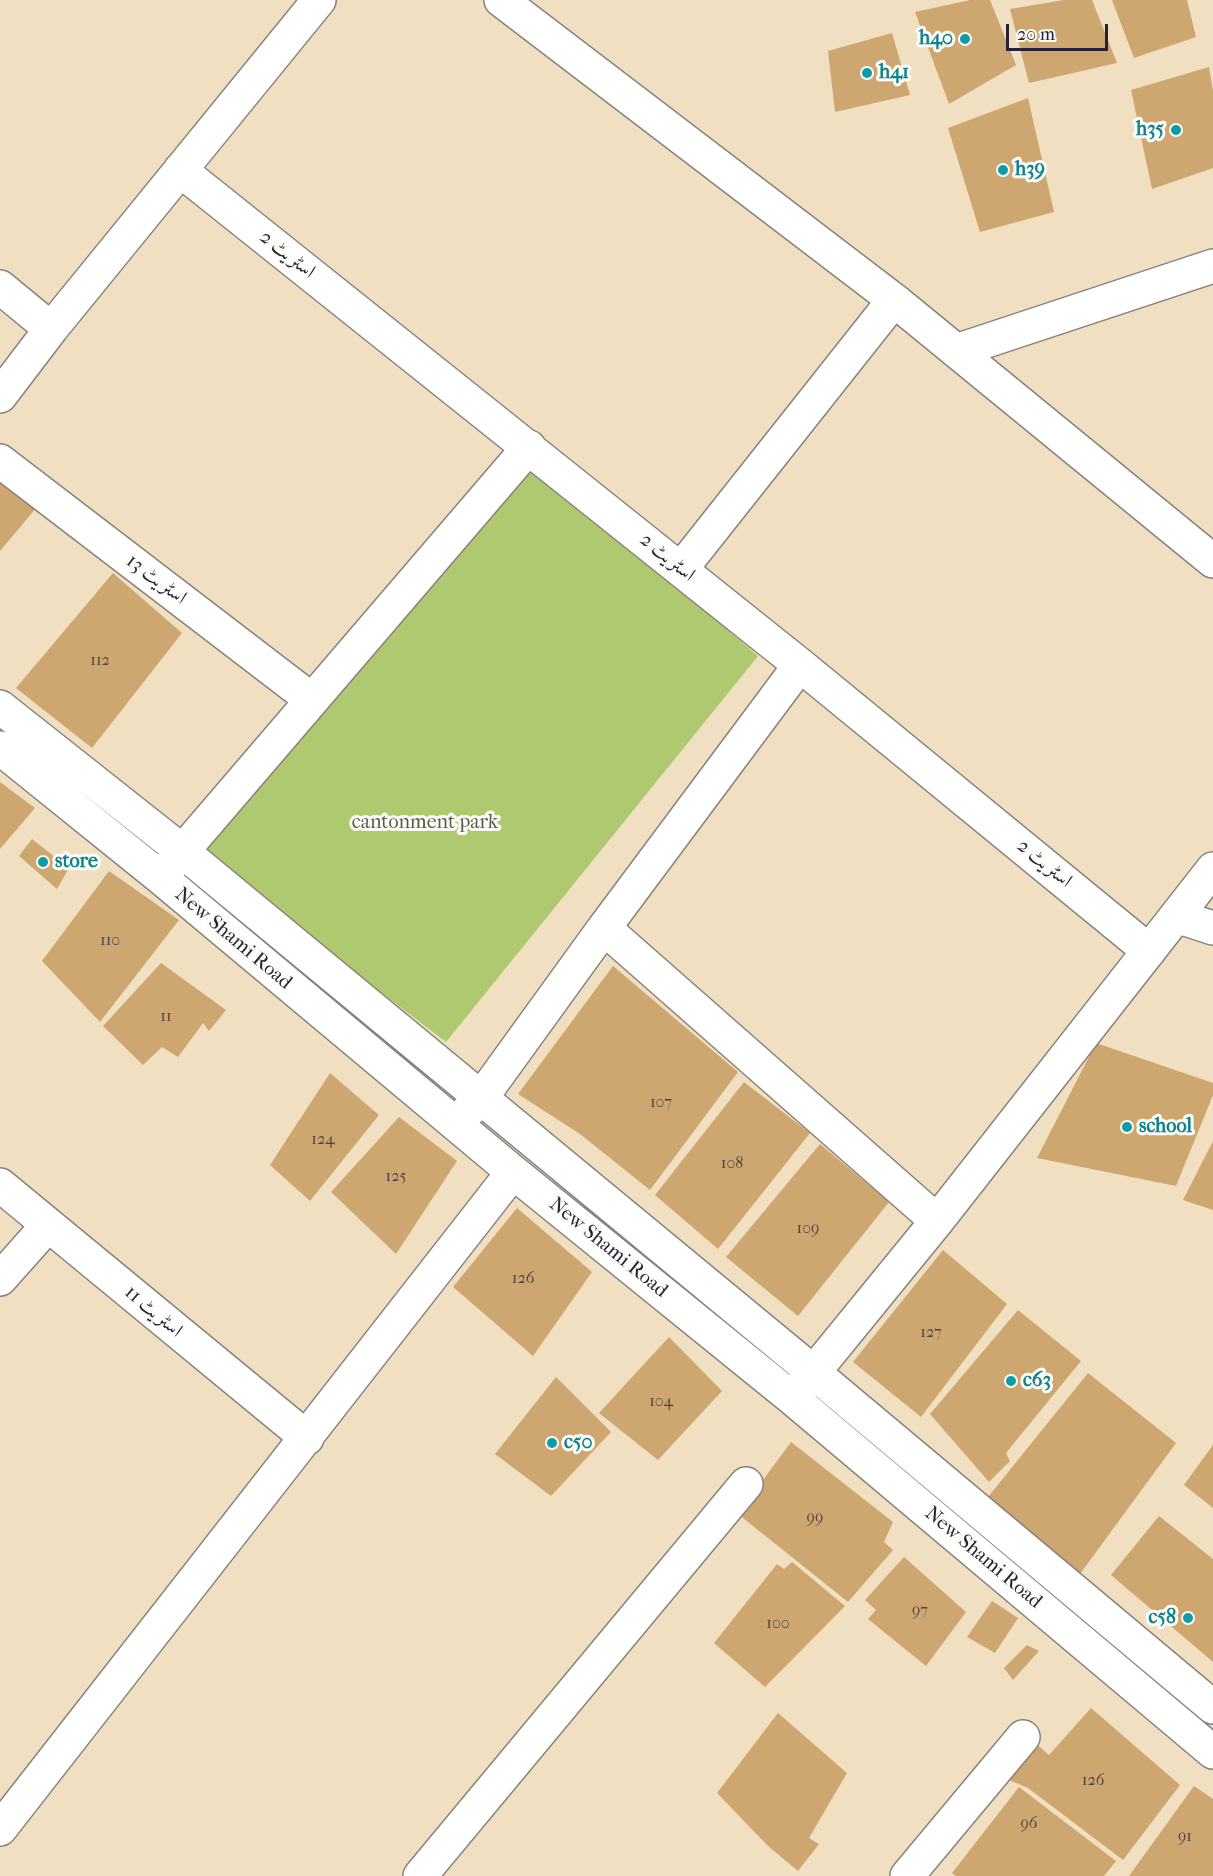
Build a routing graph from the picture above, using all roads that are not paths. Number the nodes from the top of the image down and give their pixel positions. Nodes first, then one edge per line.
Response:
1 (319, 0) edge
2 (501, 0) edge
3 (180, 170) junction
4 (1213, 266) edge
5 (0, 287) edge
6 (894, 300) junction
7 (51, 329) junction
8 (956, 351) junction
9 (0, 396) edge
10 (529, 447) junction
11 (0, 461) edge
12 (1213, 561) edge
13 (681, 569) junction
14 (800, 665) junction
15 (312, 700) junction
16 (0, 707) edge
17 (0, 748) edge
18 (182, 852) junction
19 (1213, 869) edge
20 (160, 877) junction
21 (1176, 916) junction
22 (604, 928) junction
23 (1213, 928) edge
24 (1149, 951) junction
25 (480, 1098) junction
26 (456, 1124) junction
27 (513, 1172) junction
28 (0, 1185) edge
29 (937, 1221) junction
30 (48, 1225) junction
31 (0, 1279) edge
32 (813, 1372) junction
33 (792, 1398) junction
34 (307, 1438) junction
35 (746, 1484) dead end
36 (1213, 1707) edge
37 (1023, 1737) dead end
38 (1213, 1752) edge
39 (0, 1829) edge
40 (420, 1876) edge
41 (907, 1876) edge

1 - 3 street
2 - 6 street
3 - 7 street
3 - 10 street, اسٹریٹ 2
4 - 8 street
5 - 7 street
6 - 8 street
6 - 13 street
7 - 9 street
8 - 12 street
10 - 13 street, اسٹریٹ 2
10 - 15 street
11 - 15 street, اسٹریٹ 13
13 - 14 street, اسٹریٹ 2
14 - 22 street
14 - 24 street, اسٹریٹ 2
15 - 18 street
16 - 18 street, New Shami Road
17 - 20 street, New Shami Road
18 - 20 street
18 - 25 street, New Shami Road
19 - 21 street
20 - 26 street, New Shami Road
21 - 23 street
21 - 24 street
22 - 25 street
22 - 29 street
24 - 29 street
25 - 26 street
25 - 32 street, New Shami Road
26 - 27 street, New Shami Road
27 - 33 street, New Shami Road
27 - 34 street
28 - 30 street, اسٹریٹ 11
29 - 32 street
30 - 31 street
30 - 34 street, اسٹریٹ 11
32 - 33 street
32 - 36 street, New Shami Road
33 - 38 street, New Shami Road
34 - 39 street
35 - 40 street
37 - 41 street

